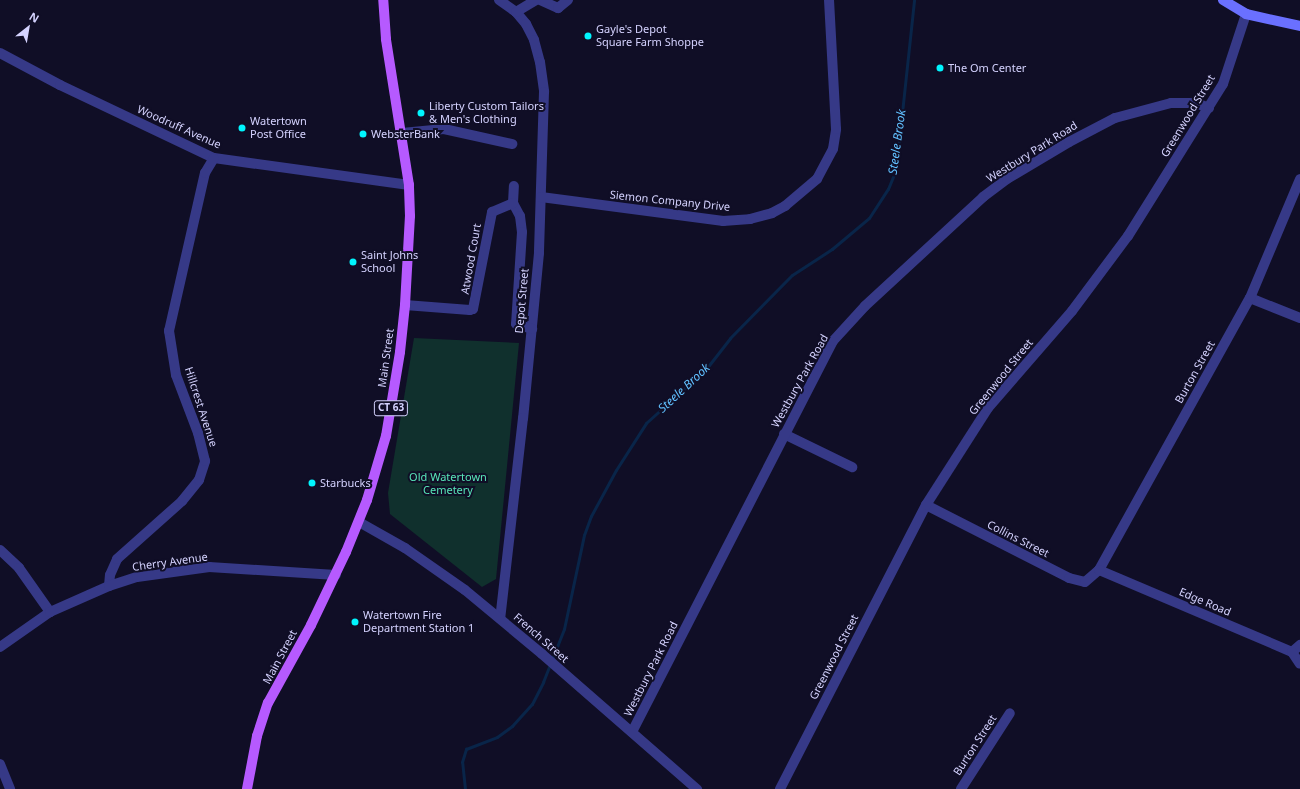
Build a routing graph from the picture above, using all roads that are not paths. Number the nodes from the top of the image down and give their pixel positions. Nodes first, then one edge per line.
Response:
1 (383, 0) edge
2 (499, 0) edge
3 (536, 0) edge
4 (540, 0) edge
5 (568, 0) edge
6 (829, 0) edge
7 (1223, 0) edge
8 (516, 12) junction
9 (1246, 14) junction
10 (1300, 26) edge
11 (0, 53) edge
12 (1209, 108) junction
13 (402, 133) junction
14 (512, 144) dead end
15 (214, 158) junction
16 (1300, 179) edge
17 (409, 185) junction
18 (514, 186) dead end
19 (541, 197) junction
20 (513, 203) junction
21 (1250, 298) junction
22 (405, 305) junction
23 (1300, 318) edge
24 (532, 328) junction
25 (784, 434) junction
26 (852, 467) dead end
27 (926, 505) junction
28 (358, 522) junction
29 (0, 550) edge
30 (1099, 570) junction
31 (336, 575) junction
32 (109, 586) junction
33 (50, 612) junction
34 (500, 619) junction
35 (1300, 645) edge
36 (0, 647) edge
37 (1292, 652) junction
38 (1300, 664) edge
39 (1010, 713) dead end
40 (632, 732) junction
41 (0, 764) edge
42 (10, 789) edge
43 (247, 789) edge
44 (697, 789) edge
45 (780, 789) edge
46 (960, 789) edge

1 - 13 main road, Main Street / CT 63
2 - 8 street, Depot Street
3 - 8 street
4 - 5 street
6 - 19 street, Siemon Company Drive
7 - 9 main road
8 - 19 street, Depot Street
9 - 10 main road
9 - 12 street, Greenwood Street
11 - 15 street, Woodruff Avenue
12 - 25 street, Westbury Park Road
12 - 27 street, Greenwood Street
13 - 14 street
13 - 17 main road, Main Street / CT 63
15 - 17 street, Woodruff Avenue
15 - 32 street, Hillcrest Avenue
16 - 21 street, Burton Street
17 - 22 main road, Main Street / CT 63
18 - 20 street
19 - 24 street, Depot Street
20 - 22 street, Atwood Court
20 - 24 street
21 - 23 street
21 - 30 street, Burton Street
22 - 28 main road, Main Street / CT 63
24 - 34 street, Depot Street
25 - 26 street
25 - 40 street, Westbury Park Road
27 - 30 street, Collins Street
27 - 45 street, Greenwood Street
28 - 31 main road, Main Street / CT 63
28 - 34 street, French Street
29 - 33 street
30 - 37 street, Edge Road
31 - 32 street, Cherry Avenue
31 - 43 main road, Main Street / CT 63
32 - 33 street, Cherry Avenue
33 - 36 street, Cherry Avenue
34 - 40 street, French Street
35 - 37 street
37 - 38 street
39 - 46 street, Burton Street
40 - 44 street, French Street
41 - 42 street

